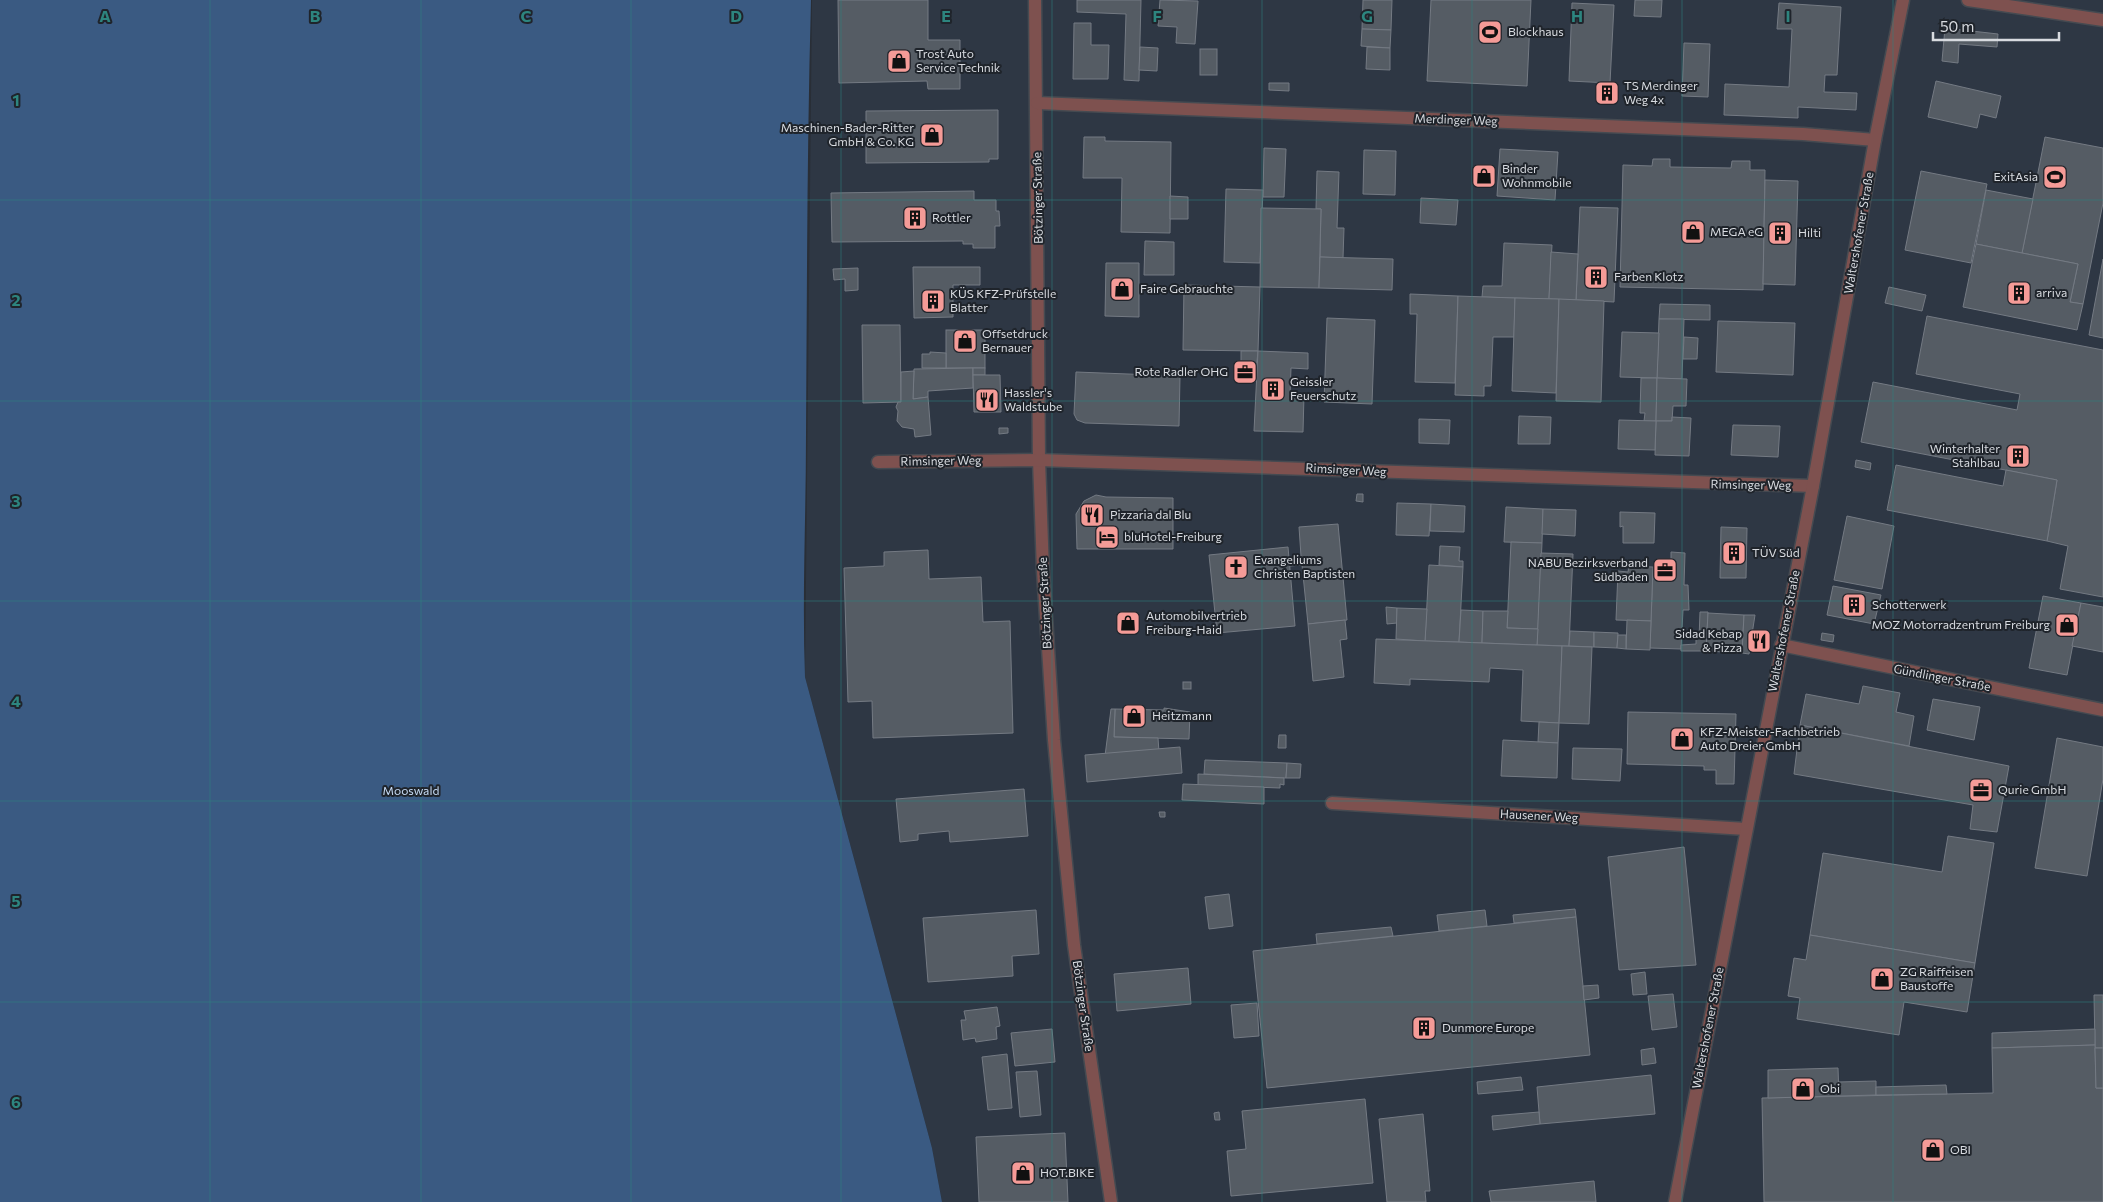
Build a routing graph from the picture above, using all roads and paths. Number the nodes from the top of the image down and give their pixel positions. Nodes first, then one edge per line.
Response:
1 (1035, 0) edge
2 (1903, 0) edge
3 (1968, 0) edge
4 (2103, 20) edge
5 (1037, 103) junction
6 (1875, 140) junction
7 (1039, 460) junction
8 (878, 462) dead end
9 (1813, 486) junction
10 (1781, 645) junction
11 (2103, 710) edge
12 (1332, 803) dead end
13 (1746, 829) junction
14 (1112, 1202) edge
15 (1675, 1202) edge

1 - 5 street, Bötzinger Straße
2 - 6 street, Waltershofener Straße
3 - 4 street
5 - 6 street, Merdinger Weg
5 - 7 street, Bötzinger Straße
6 - 9 street, Waltershofener Straße
7 - 8 street, Rimsinger Weg
7 - 9 street, Rimsinger Weg
7 - 14 street, Bötzinger Straße
9 - 10 street, Waltershofener Straße
10 - 11 street, Gündlinger Straße
10 - 13 street, Waltershofener Straße
12 - 13 street, Hausener Weg
13 - 15 street, Waltershofener Straße

